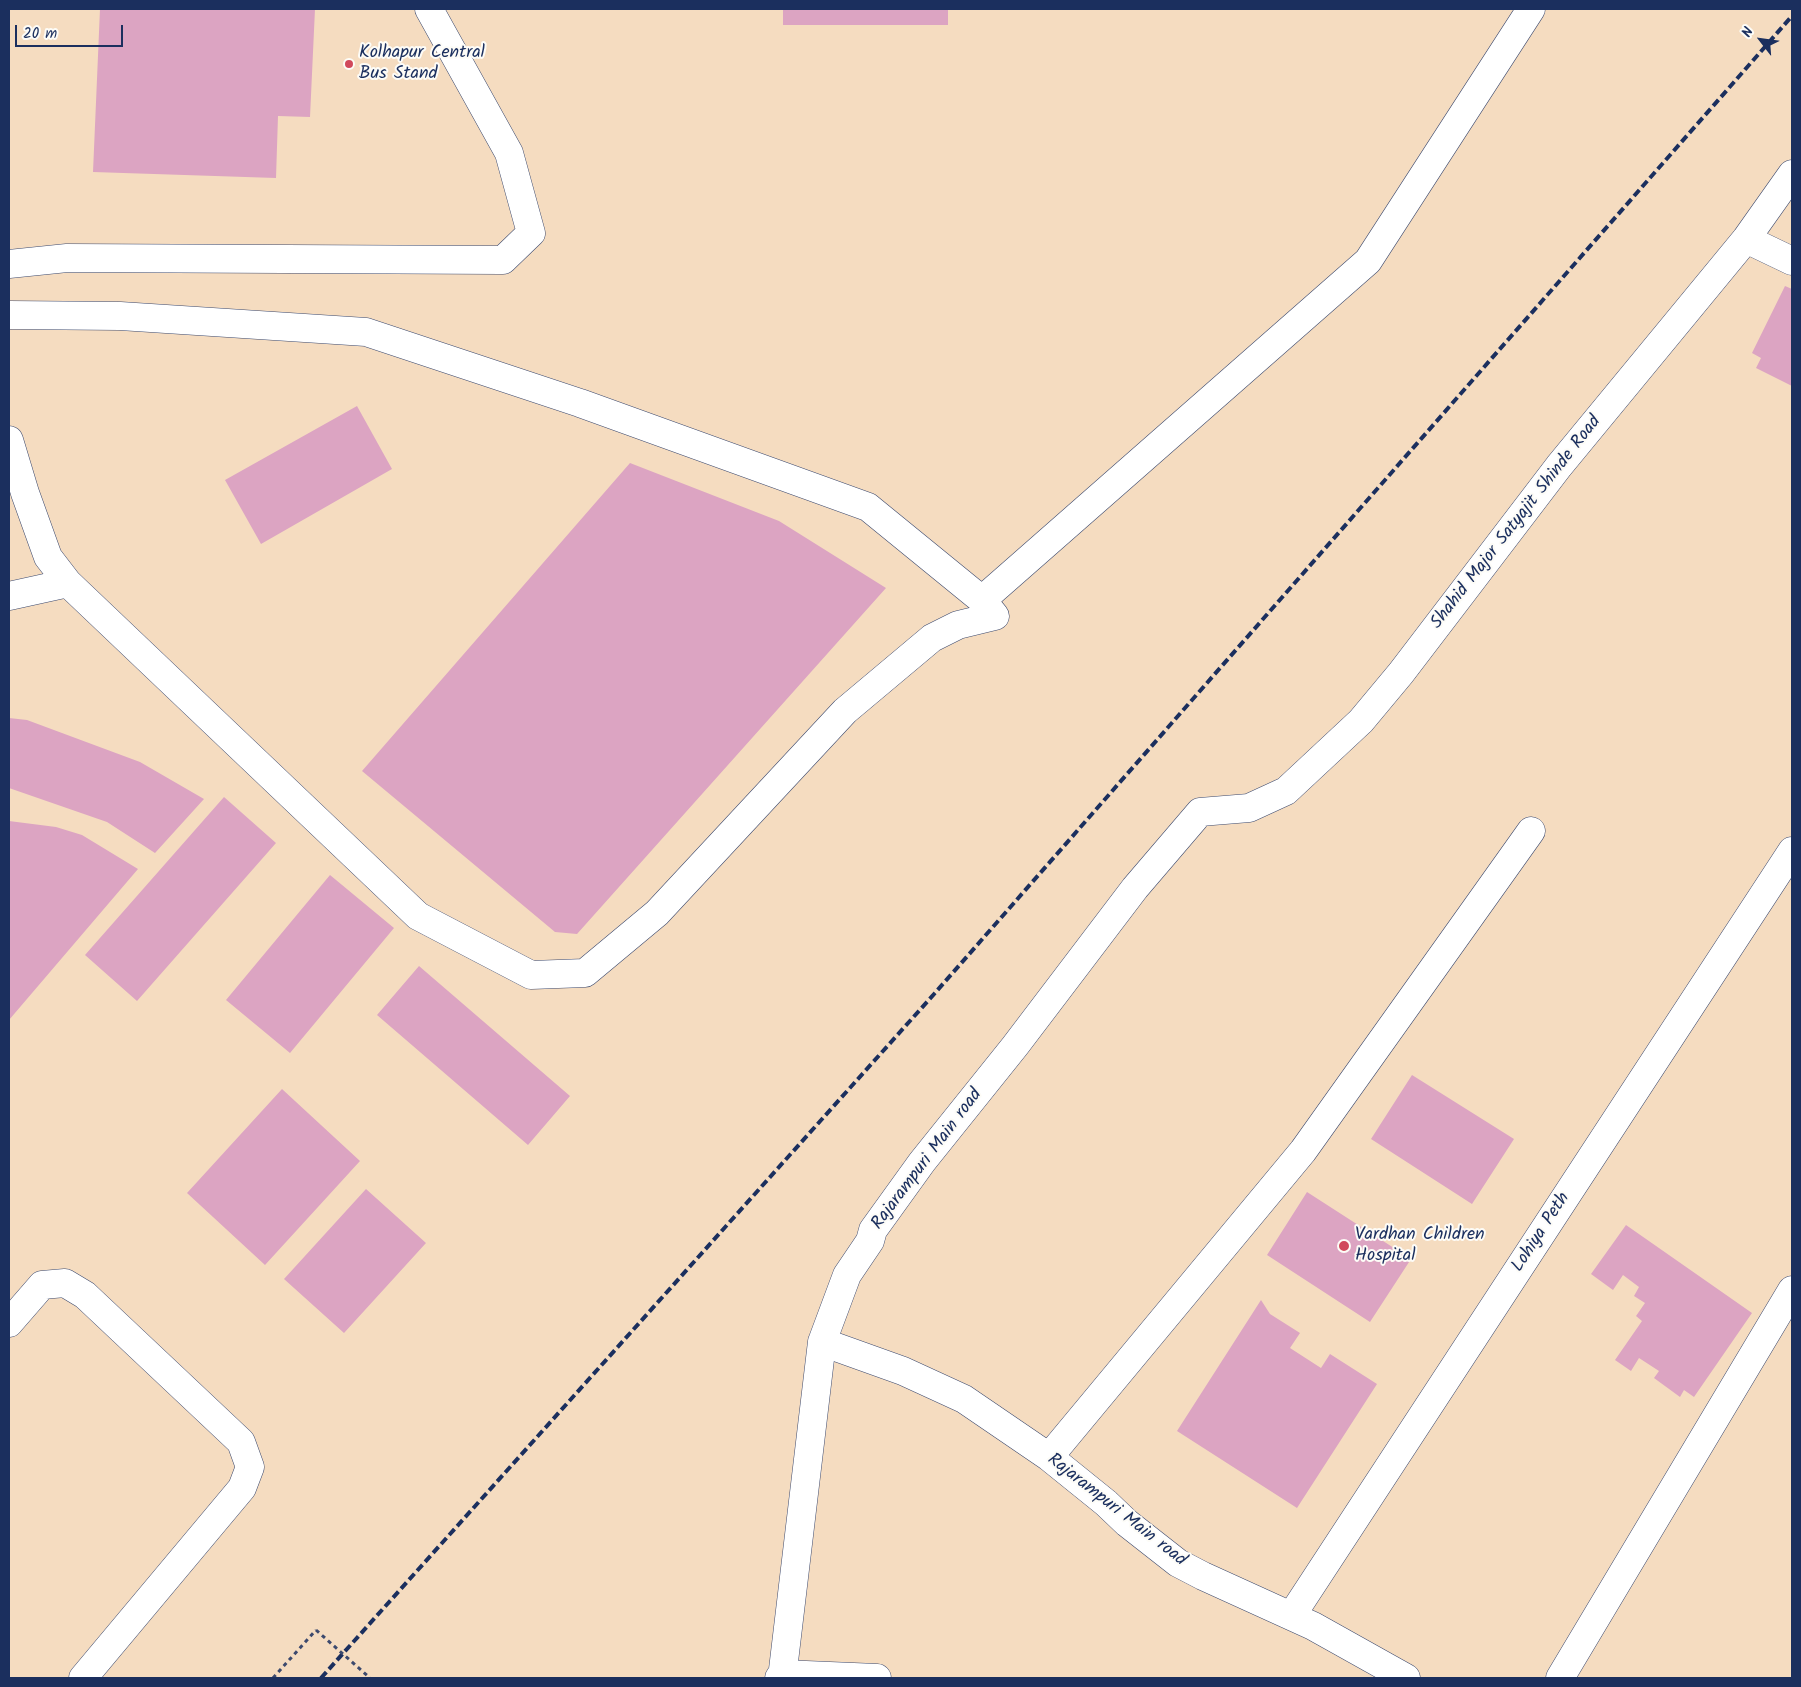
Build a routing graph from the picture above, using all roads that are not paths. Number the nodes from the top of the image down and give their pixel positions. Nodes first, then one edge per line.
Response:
1 (429, 9) edge
2 (1530, 9) edge
3 (1792, 174) edge
4 (1746, 239) junction
5 (1792, 261) edge
6 (9, 264) edge
7 (9, 315) edge
8 (9, 440) edge
9 (17, 497) edge
10 (68, 583) junction
11 (9, 596) edge
12 (988, 608) junction
13 (1200, 812) joint
14 (1531, 831) dead end
15 (1792, 851) edge
16 (1792, 1290) edge
17 (9, 1323) edge
18 (822, 1342) junction
19 (1049, 1457) junction
20 (1292, 1615) junction
21 (781, 1677) edge
22 (82, 1678) edge
23 (877, 1678) edge
24 (1406, 1678) edge
25 (1560, 1678) edge

1 - 6 street
2 - 12 street
3 - 4 street, Shahid Major Satyajit Shinde Road
4 - 5 street
4 - 13 street, Shahid Major Satyajit Shinde Road
7 - 12 street
8 - 9 street
9 - 10 street
10 - 11 street
10 - 12 street
13 - 18 street, Rajarampuri Main road
14 - 19 street
15 - 20 street, Lohiya Peth
16 - 25 street
17 - 22 street
18 - 19 street, Rajarampuri Main road
18 - 21 street
19 - 20 street, Rajarampuri Main road
20 - 24 street, Rajarampuri Main road
21 - 23 street

